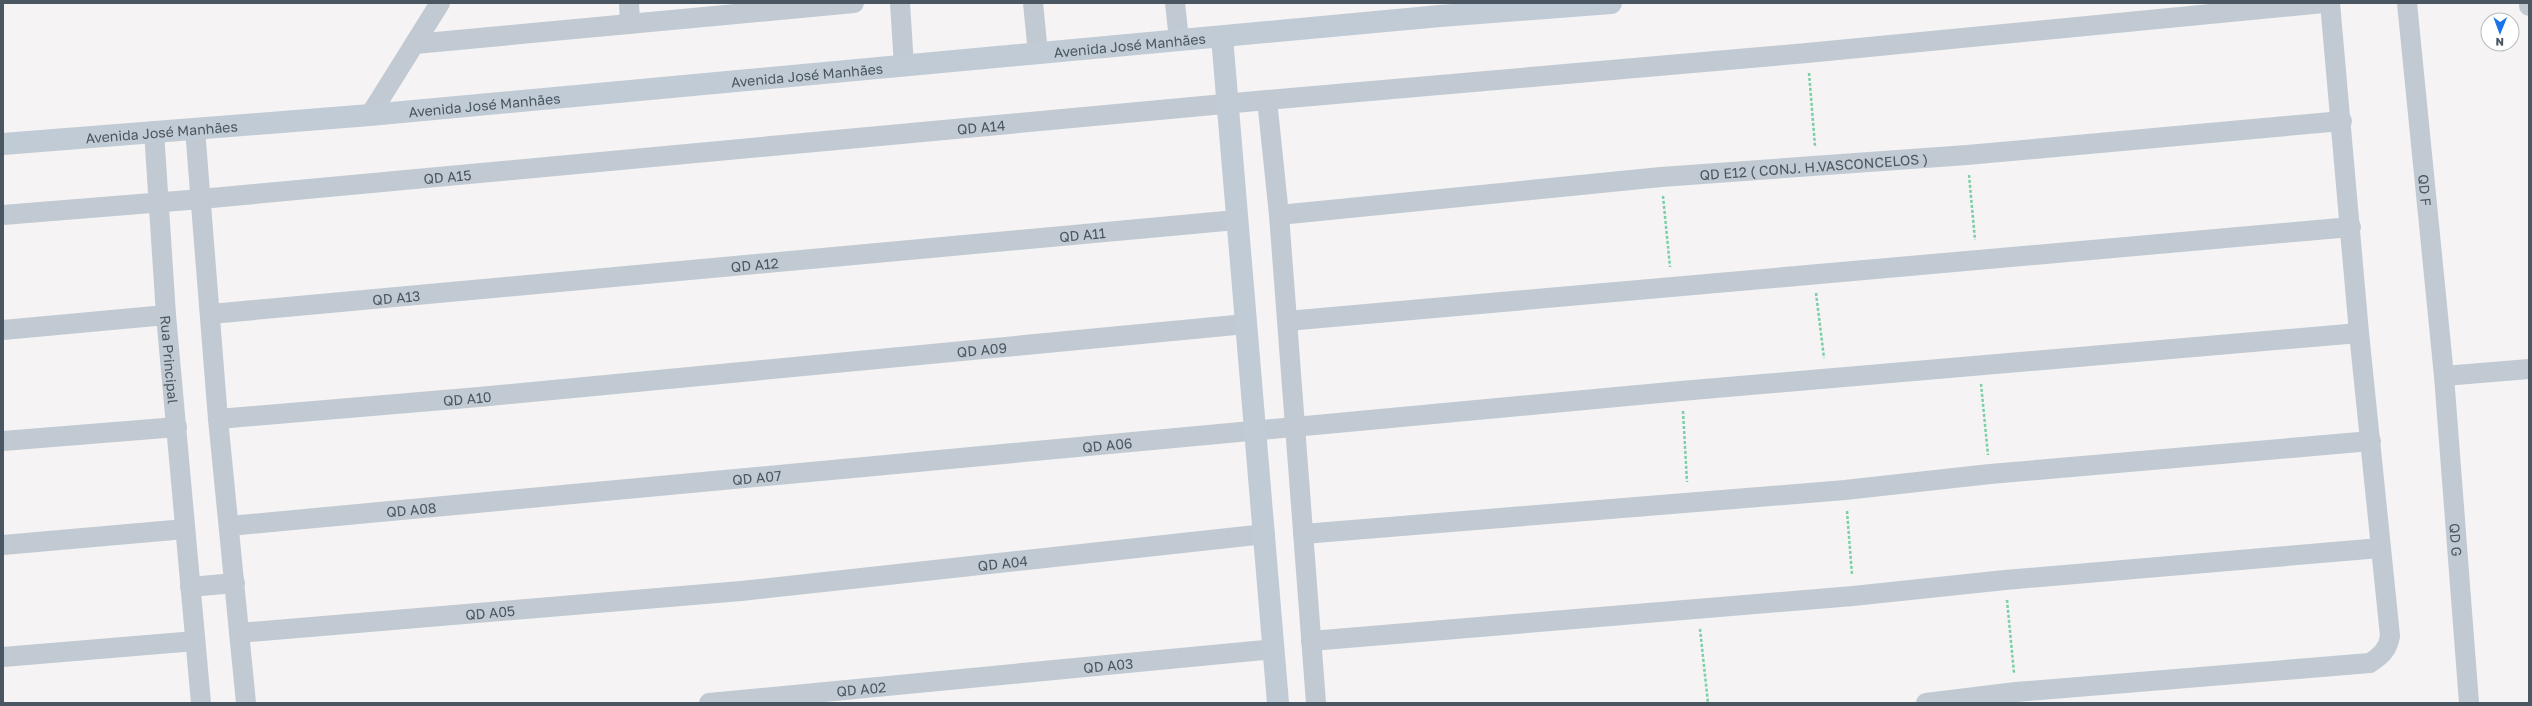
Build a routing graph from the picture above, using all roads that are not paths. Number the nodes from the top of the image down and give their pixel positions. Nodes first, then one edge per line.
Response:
1 (440, 3) edge
2 (629, 3) edge
3 (854, 3) edge
4 (900, 3) edge
5 (1033, 3) edge
6 (1175, 3) edge
7 (1611, 3) edge
8 (2324, 3) edge
9 (2330, 3) edge
10 (2407, 3) edge
11 (765, 7) edge
12 (1478, 8) edge
13 (1440, 10) edge
14 (630, 24) junction
15 (1222, 37) junction
16 (1179, 40) junction
17 (415, 44) junction
18 (1038, 53) junction
19 (904, 66) junction
20 (1267, 100) junction
21 (1227, 104) junction
22 (370, 115) junction
23 (2342, 121) junction
24 (195, 129) junction
25 (154, 131) junction
26 (3, 144) edge
27 (694, 153) joint
28 (201, 199) junction
29 (158, 201) junction
30 (3, 214) edge
31 (1279, 215) junction
32 (1236, 220) junction
33 (2351, 226) junction
34 (928, 247) joint
35 (581, 280) joint
36 (211, 314) junction
37 (166, 315) junction
38 (1287, 320) junction
39 (1246, 324) junction
40 (3, 330) edge
41 (2359, 333) junction
42 (2529, 369) edge
43 (716, 374) joint
44 (2444, 376) junction
45 (218, 419) junction
46 (177, 427) junction
47 (1294, 427) junction
48 (1256, 431) junction
49 (3, 441) edge
50 (2371, 441) junction
51 (921, 462) joint
52 (593, 493) joint
53 (229, 526) junction
54 (185, 529) junction
55 (1265, 534) junction
56 (1303, 534) junction
57 (3, 546) edge
58 (2380, 548) junction
59 (235, 583) junction
60 (190, 587) junction
61 (741, 591) joint
62 (239, 634) junction
63 (195, 640) junction
64 (1311, 641) junction
65 (1274, 649) junction
66 (3, 657) edge
67 (942, 680) joint
68 (202, 703) edge
69 (246, 703) edge
70 (709, 703) edge
71 (1278, 703) edge
72 (1316, 703) edge
73 (1926, 703) edge
74 (2468, 703) edge

1 - 17 street
2 - 14 street
3 - 11 street
4 - 19 street
5 - 18 street
6 - 16 street
7 - 12 street, Avenida José Manhães
8 - 20 street, QD A14
9 - 23 street
10 - 44 street, QD F
11 - 14 street
12 - 13 street, Avenida José Manhães
13 - 15 street, Avenida José Manhães
14 - 17 street
15 - 16 street, Avenida José Manhães
15 - 21 street
16 - 18 street, Avenida José Manhães
17 - 22 street
18 - 19 street, Avenida José Manhães
19 - 22 street, Avenida José Manhães
20 - 21 street, QD A14
20 - 31 street
21 - 27 street, QD A14
21 - 32 street
22 - 24 street, Avenida José Manhães
23 - 31 street, QD E12 ( CONJ. H.VASCONCELOS )
23 - 33 street
24 - 25 street, Avenida José Manhães
24 - 28 street
25 - 26 street, Avenida José Manhães
25 - 29 street, Rua Principal
27 - 28 street, QD A15
28 - 29 street, QD A15
28 - 36 street
29 - 30 street, QD A15
29 - 37 street, Rua Principal
31 - 38 street
32 - 34 street, QD A11
32 - 39 street
33 - 38 street
33 - 41 street
34 - 35 street, QD A12
35 - 36 street, QD A13
36 - 45 street
37 - 40 street
37 - 46 street, Rua Principal
38 - 47 street
39 - 43 street, QD A09
39 - 48 street
41 - 47 street, QD A06
41 - 50 street
42 - 44 street
43 - 45 street, QD A10
44 - 74 street, QD G
45 - 53 street
46 - 49 street
46 - 54 street, Rua Principal
47 - 48 street, QD A06
47 - 56 street
48 - 51 street, QD A06
48 - 55 street
50 - 56 street
50 - 58 street
51 - 52 street, QD A07
52 - 53 street, QD A08
53 - 59 street
54 - 57 street
54 - 60 street, Rua Principal
55 - 61 street, QD A04
55 - 65 street
56 - 64 street
58 - 64 street
58 - 73 street
59 - 60 street
59 - 62 street
60 - 63 street, Rua Principal
61 - 62 street, QD A05
62 - 69 street
63 - 66 street
63 - 68 street, Rua Principal
64 - 72 street
65 - 67 street, QD A03
65 - 71 street
67 - 70 street, QD A02

